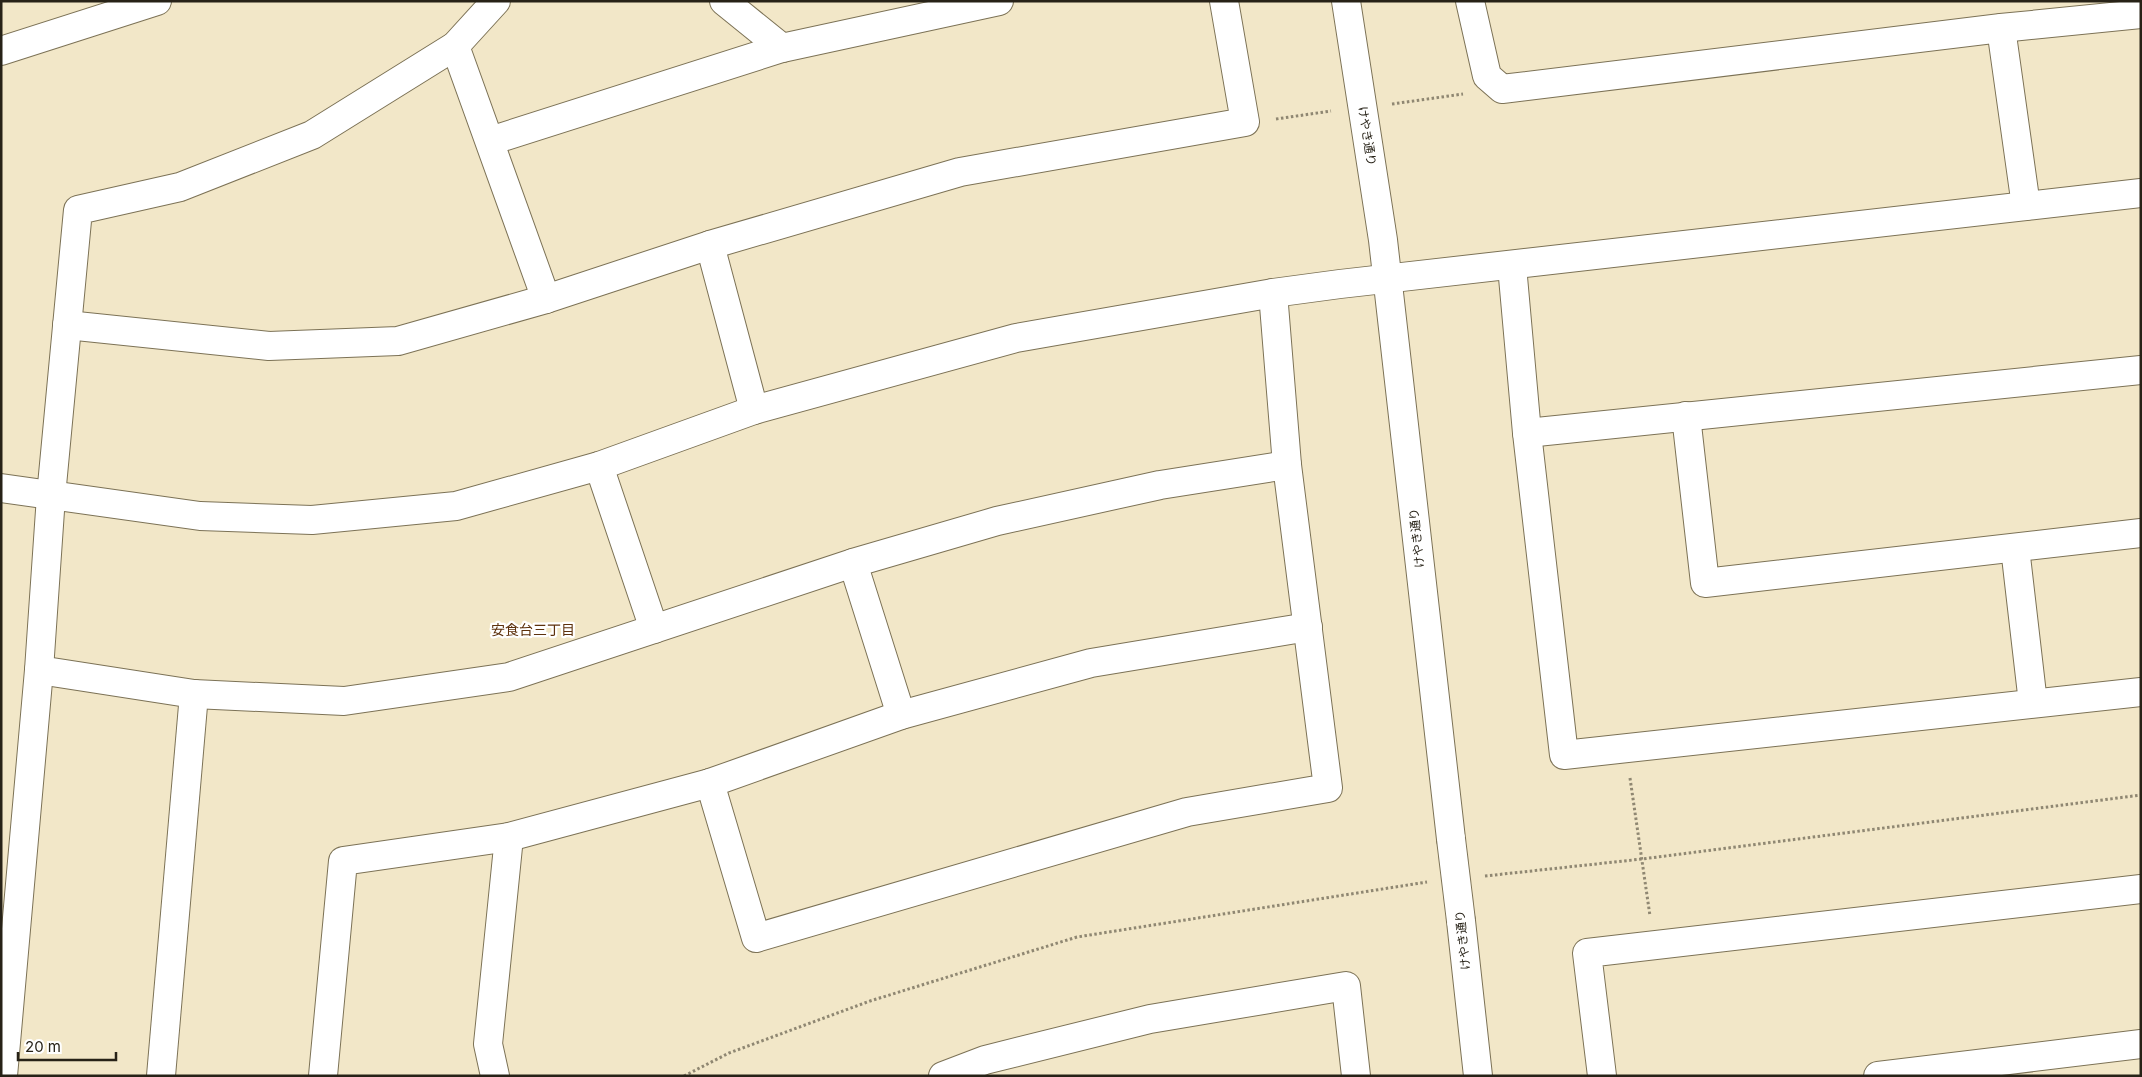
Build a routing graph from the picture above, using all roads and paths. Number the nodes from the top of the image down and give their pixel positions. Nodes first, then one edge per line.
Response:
1 (157, 1) edge
2 (496, 1) edge
3 (724, 1) edge
4 (999, 1) edge
5 (1224, 1) edge
6 (1346, 1) edge
7 (1470, 1) edge
8 (2141, 14) edge
9 (2002, 28) junction
10 (456, 46) junction
11 (782, 48) junction
12 (1, 51) edge
13 (490, 140) junction
14 (2141, 194) edge
15 (2026, 206) junction
16 (710, 245) junction
17 (1512, 266) junction
18 (1388, 279) junction
19 (1273, 293) junction
20 (546, 299) junction
21 (67, 325) junction
22 (2141, 370) edge
23 (754, 410) junction
24 (1686, 416) junction
25 (1527, 433) junction
26 (1287, 465) junction
27 (599, 466) junction
28 (1, 488) edge
29 (51, 496) junction
30 (2141, 533) edge
31 (2015, 548) junction
32 (852, 563) junction
33 (1308, 627) junction
34 (654, 629) junction
35 (40, 670) junction
36 (2141, 692) edge
37 (194, 694) junction
38 (2033, 704) junction
39 (901, 715) junction
40 (1626, 748) junction
41 (710, 784) junction
42 (2141, 795) edge
43 (509, 837) junction
44 (1642, 859) junction
45 (1480, 876) dead end
46 (1432, 882) dead end
47 (2141, 889) edge
48 (1654, 946) junction
49 (2141, 1044) edge
50 (3, 1076) edge
51 (161, 1076) edge
52 (323, 1076) edge
53 (495, 1076) edge
54 (684, 1076) edge
55 (943, 1076) edge
56 (1356, 1076) edge
57 (1478, 1076) edge
58 (1602, 1076) edge
59 (1878, 1076) edge

1 - 12 street
2 - 10 street
3 - 11 street
4 - 11 street
5 - 16 street
6 - 18 street, けやき通り
7 - 9 street
8 - 9 street
9 - 15 street
10 - 13 street
10 - 21 street
11 - 13 street
13 - 20 street
14 - 15 street
15 - 17 street
16 - 20 street
16 - 23 street
17 - 18 street
17 - 25 street
18 - 19 street
18 - 57 street, けやき通り, bridge
19 - 23 street
19 - 26 street
20 - 21 street
21 - 29 street
22 - 24 street
23 - 27 street
24 - 25 street
24 - 31 street
25 - 40 street
26 - 32 street
26 - 33 street
27 - 29 street
27 - 34 street
28 - 29 street
29 - 35 street
30 - 31 street
31 - 38 street
32 - 34 street
32 - 39 street
33 - 39 street
33 - 41 street
34 - 37 street
35 - 37 street
35 - 50 street
36 - 38 street
37 - 51 street
38 - 40 street
39 - 41 street
40 - 44 path
41 - 43 street
42 - 44 path
43 - 52 street
43 - 53 street
44 - 45 path
44 - 48 path
46 - 54 path
47 - 48 street
48 - 58 street
49 - 59 street
55 - 56 street

